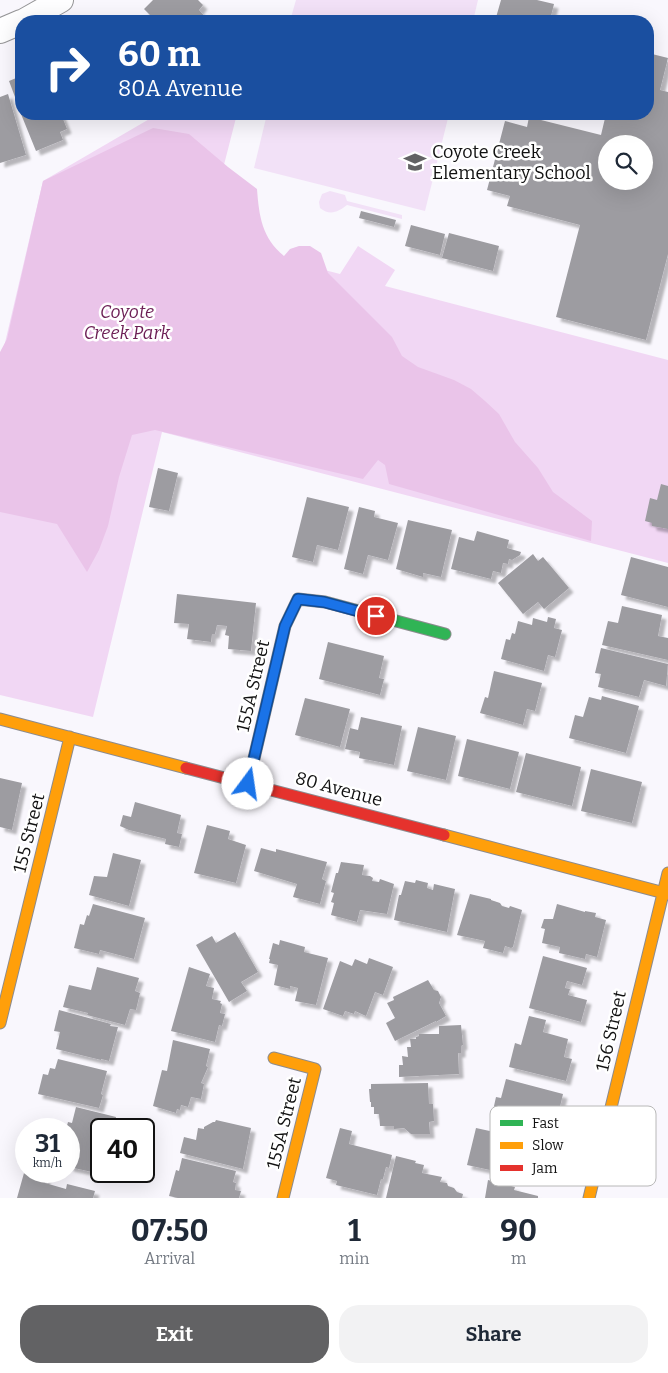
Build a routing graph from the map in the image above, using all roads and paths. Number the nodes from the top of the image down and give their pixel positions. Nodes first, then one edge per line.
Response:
1 (61, 0) edge
2 (34, 15) edge
3 (15, 25) edge
4 (0, 31) edge
5 (446, 634) dead end
6 (0, 719) edge
7 (70, 738) junction
8 (248, 784) junction
9 (668, 873) edge
10 (666, 893) edge
11 (3, 996) edge
12 (0, 1024) edge
13 (274, 1058) dead end
14 (612, 1106) edge
15 (283, 1198) edge

1 - 2 street
3 - 4 street
5 - 8 street, 155A Street
6 - 7 street, 80 Avenue
7 - 8 street, 80 Avenue
7 - 11 street, 155 Street
8 - 10 street, 80 Avenue
9 - 10 street, 156 Street
10 - 14 street, 156 Street
11 - 12 street, 155 Street
13 - 15 street, 155A Street

